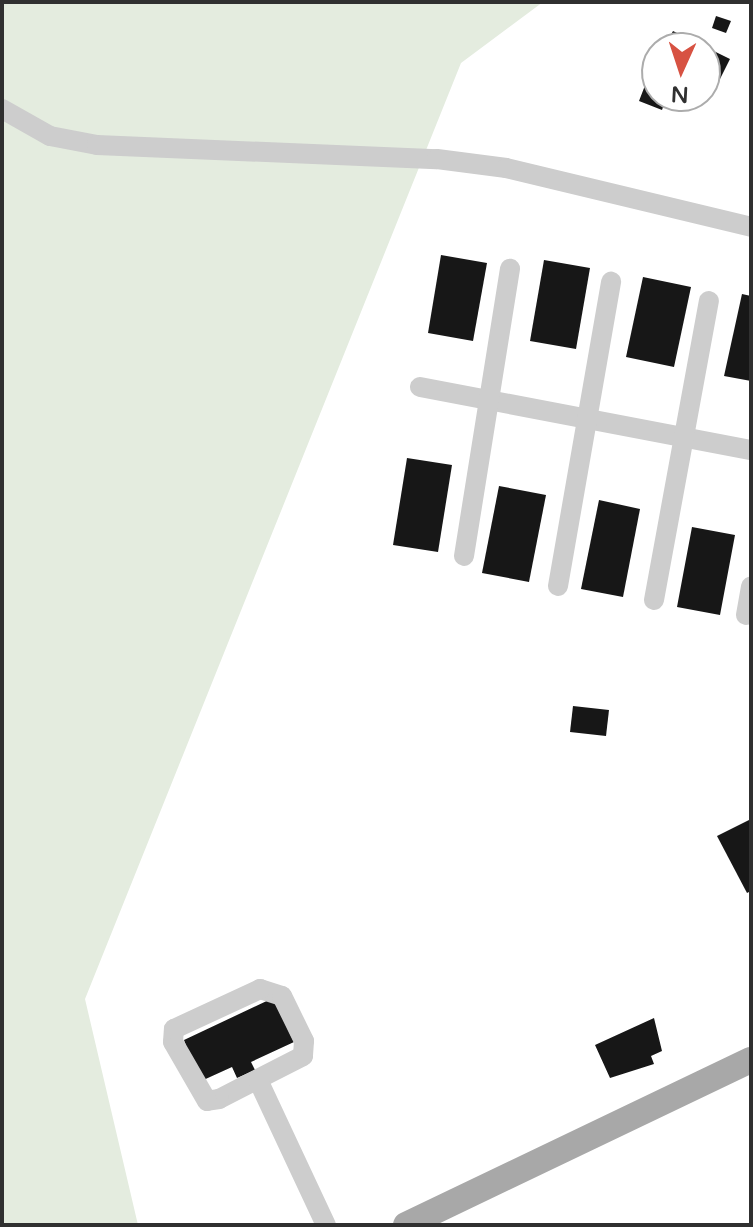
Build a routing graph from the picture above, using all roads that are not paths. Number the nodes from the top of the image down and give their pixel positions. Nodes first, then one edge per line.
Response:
1 (2, 109) edge
2 (751, 227) edge
3 (510, 269) dead end
4 (611, 282) dead end
5 (709, 301) dead end
6 (420, 387) dead end
7 (490, 399) junction
8 (587, 419) junction
9 (684, 438) junction
10 (751, 450) edge
11 (464, 556) dead end
12 (558, 586) dead end
13 (751, 586) edge
14 (654, 600) dead end
15 (746, 615) dead end
16 (751, 1060) edge
17 (258, 1080) junction
18 (326, 1225) edge
19 (406, 1225) edge

1 - 2 street
3 - 7 street
4 - 8 street
5 - 9 street
6 - 7 street
7 - 8 street
7 - 11 street
8 - 9 street
8 - 12 street
9 - 10 street
9 - 14 street
13 - 15 street
16 - 19 main road
17 - 17 street
17 - 18 street

